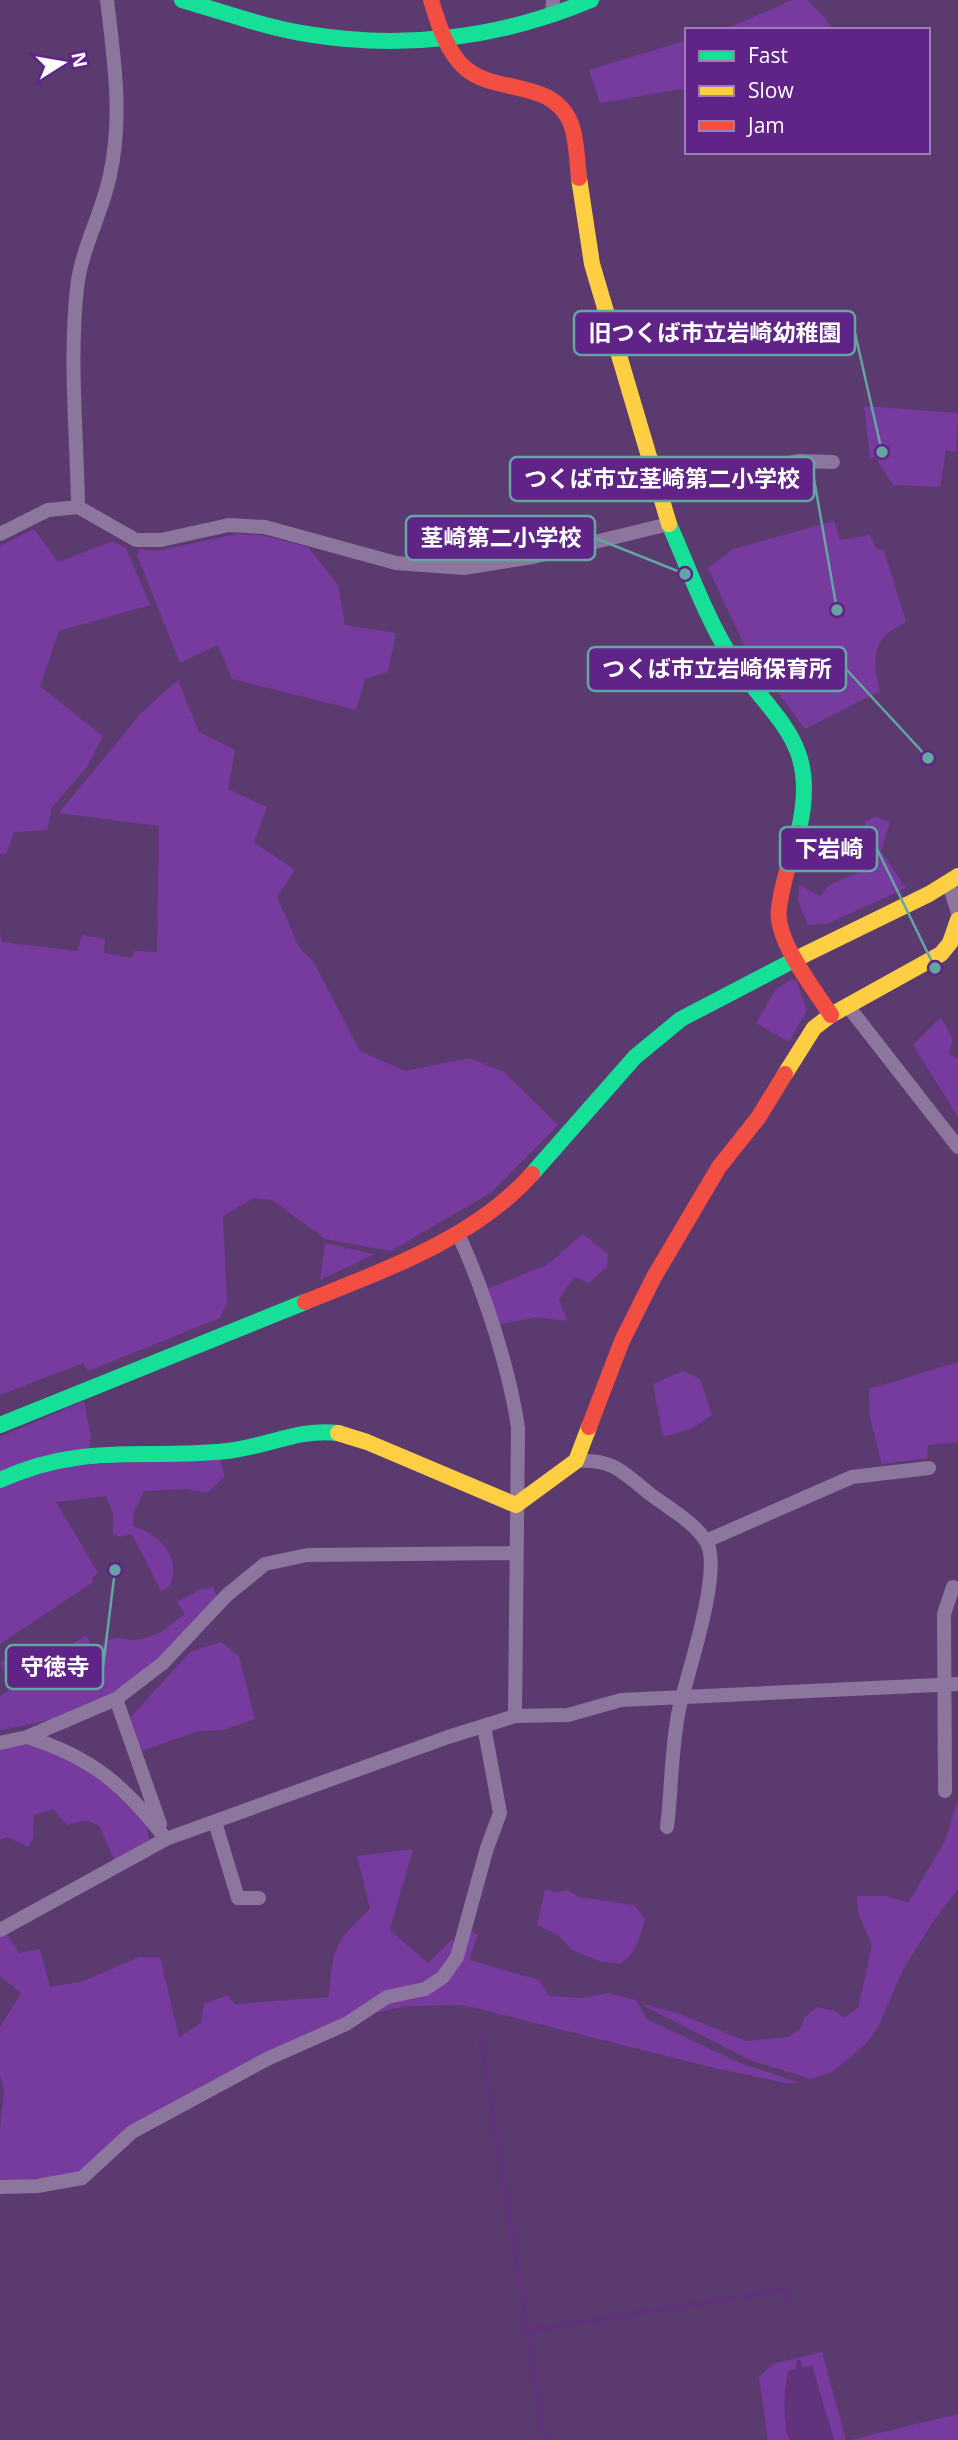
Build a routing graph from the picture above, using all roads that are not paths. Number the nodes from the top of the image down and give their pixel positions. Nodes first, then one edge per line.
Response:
1 (107, 0) edge
2 (182, 0) edge
3 (431, 0) edge
4 (591, 0) edge
5 (553, 7) edge
6 (445, 37) junction
7 (833, 462) dead end
8 (656, 487) junction
9 (78, 507) junction
10 (670, 524) junction
11 (0, 534) edge
12 (953, 880) edge
13 (958, 913) edge
14 (958, 920) edge
15 (958, 950) edge
16 (942, 954) junction
17 (795, 959) junction
18 (847, 1006) junction
19 (831, 1015) junction
20 (958, 1147) edge
21 (458, 1234) junction
22 (0, 1425) edge
23 (576, 1461) junction
24 (929, 1468) dead end
25 (0, 1480) edge
26 (516, 1505) junction
27 (706, 1541) junction
28 (515, 1553) junction
29 (953, 1587) dead end
30 (951, 1684) edge
31 (683, 1698) junction
32 (116, 1699) junction
33 (515, 1716) junction
34 (484, 1726) junction
35 (27, 1737) junction
36 (0, 1743) edge
37 (945, 1791) dead end
38 (215, 1822) junction
39 (667, 1827) dead end
40 (166, 1839) junction
41 (259, 1898) dead end
42 (0, 1930) edge
43 (0, 2187) edge

1 - 9 street
2 - 6 street
3 - 6 street
4 - 5 street
5 - 6 street
6 - 8 street
7 - 8 street
8 - 10 street
9 - 10 street
9 - 11 street
10 - 17 street
12 - 13 street
12 - 17 street
14 - 16 street
15 - 16 street
16 - 18 street
17 - 19 street
17 - 21 street
18 - 19 street
18 - 20 street
19 - 23 street
21 - 22 street
21 - 26 street
23 - 26 street
23 - 27 street
24 - 27 street
25 - 26 street
26 - 28 street
27 - 31 street
28 - 32 street
28 - 33 street
29 - 30 street
30 - 31 street
30 - 37 street
31 - 33 street
31 - 39 street
32 - 35 street
32 - 40 street
33 - 34 street
34 - 38 street
34 - 43 street
35 - 36 street
35 - 40 street
38 - 40 street
38 - 41 street
40 - 42 street

